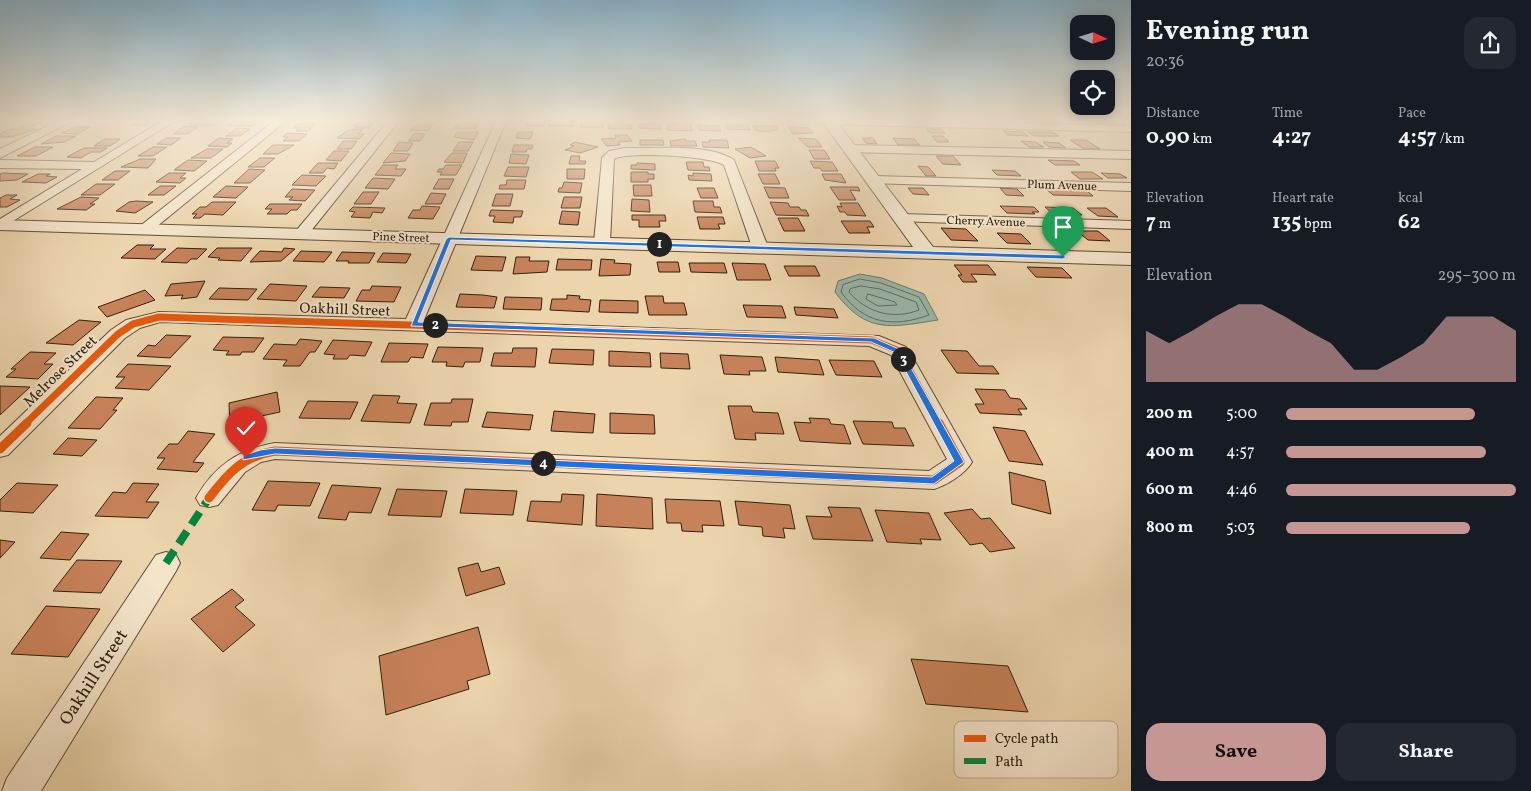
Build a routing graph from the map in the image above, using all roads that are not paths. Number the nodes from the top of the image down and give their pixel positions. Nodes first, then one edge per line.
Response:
1 (110, 158) edge
2 (234, 158) edge
3 (364, 158) edge
4 (485, 158) edge
5 (608, 158) edge
6 (725, 158) edge
7 (857, 158) edge
8 (0, 164) edge
9 (97, 166) junction
10 (873, 180) junction
11 (1131, 187) edge
12 (902, 218) junction
13 (0, 225) edge
14 (1131, 225) edge
15 (145, 229) junction
16 (301, 234) junction
17 (449, 239) junction
18 (602, 242) junction
19 (760, 248) junction
20 (927, 253) junction
21 (1131, 259) edge
22 (144, 320) joint
23 (413, 324) junction
24 (0, 449) edge
25 (209, 498) dead end
26 (166, 563) dead end
27 (20, 791) edge

1 - 9 street
2 - 15 street
3 - 16 street
4 - 17 street
5 - 18 street
6 - 19 street
7 - 10 street
8 - 9 street
9 - 13 street
10 - 11 street, Plum Avenue
10 - 12 street
12 - 14 street, Cherry Avenue
12 - 20 street
13 - 15 street, Pine Street
15 - 16 street, Pine Street
16 - 17 street, Pine Street
17 - 18 street, Pine Street
17 - 23 street
18 - 19 street, Pine Street
19 - 20 street, Pine Street
20 - 21 street, Pine Street
22 - 23 street, Oakhill Street
22 - 24 street, Melrose Street
23 - 25 street, Oakhill Street
26 - 27 street, Oakhill Street

